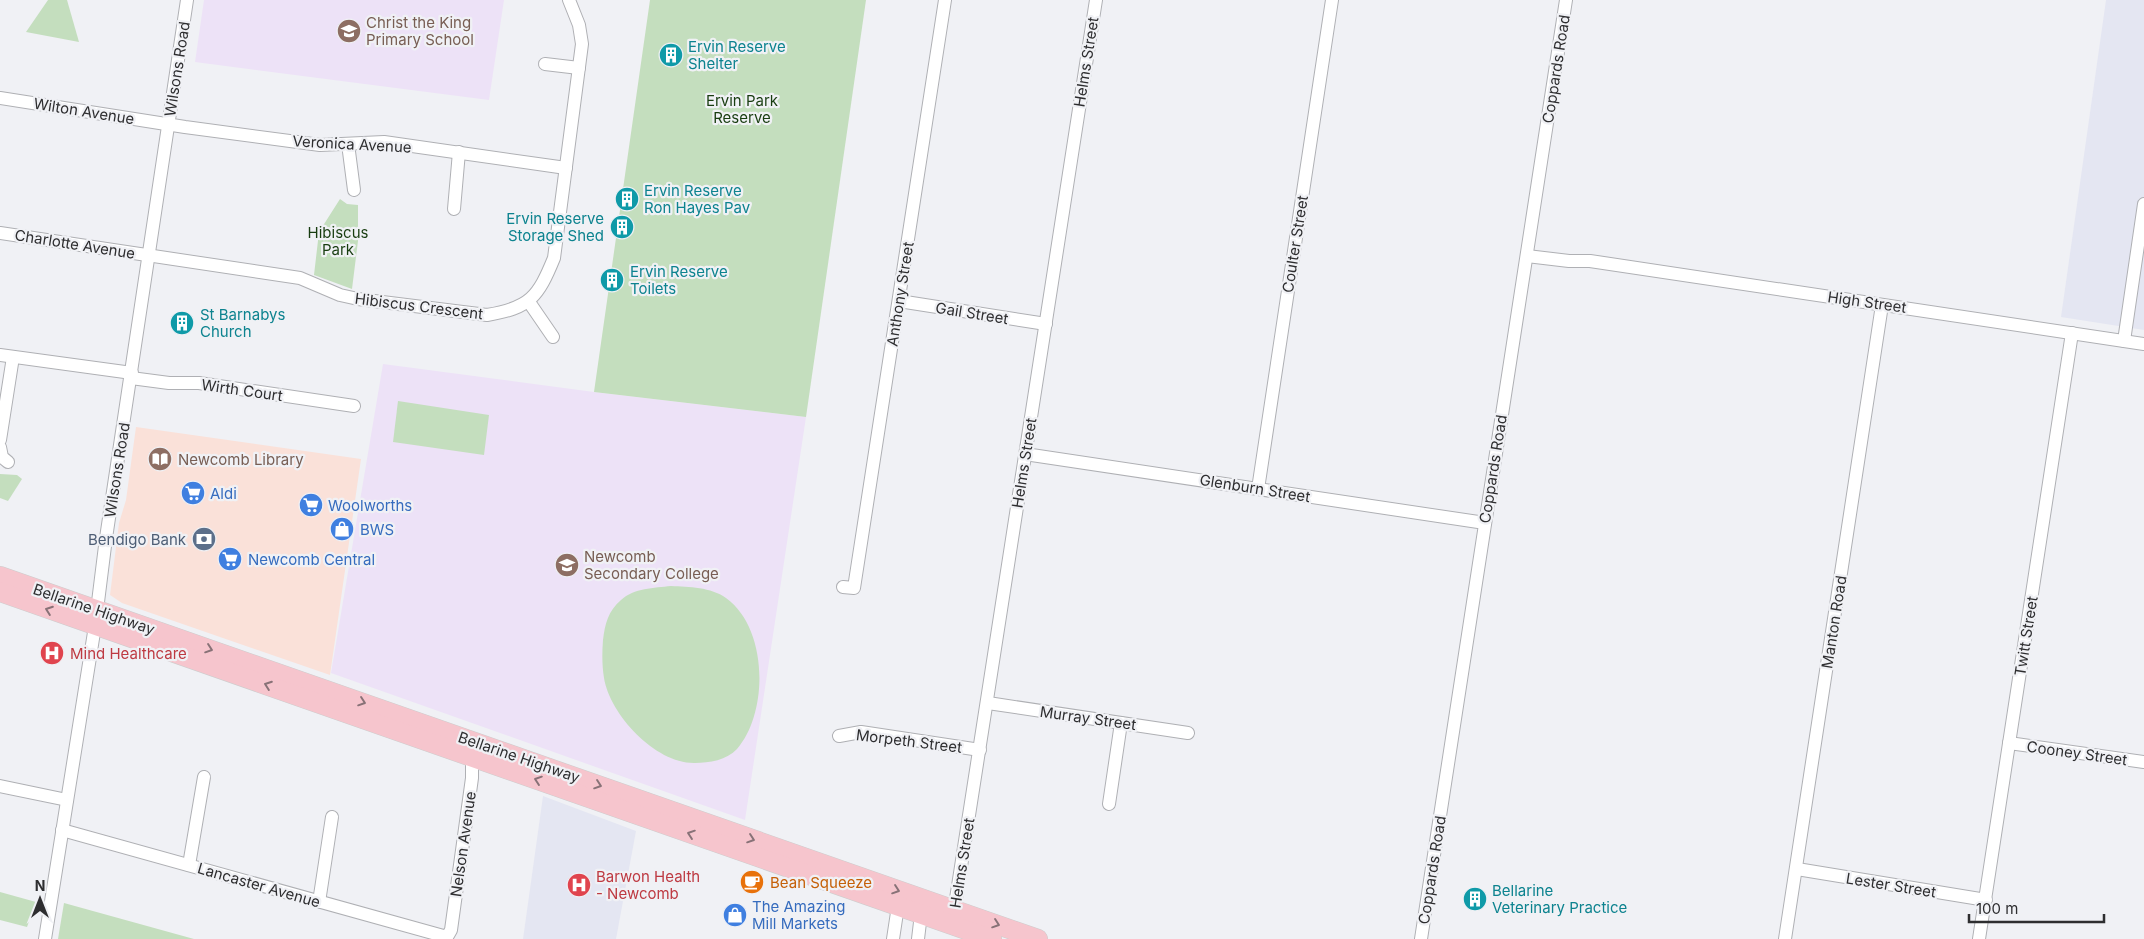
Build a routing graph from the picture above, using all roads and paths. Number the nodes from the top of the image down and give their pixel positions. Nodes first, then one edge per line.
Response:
1 (188, 0) edge
2 (569, 0) edge
3 (945, 0) edge
4 (1096, 0) edge
5 (1332, 0) edge
6 (1566, 0) edge
7 (545, 64) dead end
8 (579, 68) junction
9 (0, 98) edge
10 (169, 124) junction
11 (348, 144) junction
12 (459, 152) junction
13 (566, 168) junction
14 (354, 190) dead end
15 (2144, 204) edge
16 (454, 209) dead end
17 (0, 233) edge
18 (1528, 252) junction
19 (150, 256) junction
20 (899, 301) junction
21 (529, 302) junction
22 (1882, 305) junction
23 (1046, 324) junction
24 (2072, 333) junction
25 (553, 337) dead end
26 (2124, 342) junction
27 (2144, 344) edge
28 (6, 356) edge
29 (131, 375) junction
30 (354, 406) dead end
31 (0, 440) edge
32 (0, 448) edge
33 (1025, 454) junction
34 (8, 462) dead end
35 (1258, 489) junction
36 (1484, 523) junction
37 (0, 576) edge
38 (853, 590) dead end
39 (0, 592) edge
40 (96, 618) junction
41 (988, 703) junction
42 (1121, 723) junction
43 (1188, 733) dead end
44 (839, 736) dead end
45 (2009, 743) junction
46 (980, 750) junction
47 (472, 757) junction
48 (2144, 762) edge
49 (204, 777) dead end
50 (0, 786) edge
51 (67, 800) junction
52 (1109, 804) dead end
53 (332, 817) dead end
54 (62, 830) junction
55 (189, 865) junction
56 (1797, 870) junction
57 (1986, 900) junction
58 (319, 902) junction
59 (898, 906) junction
60 (921, 914) junction
61 (953, 917) junction
62 (452, 930) joint
63 (45, 939) edge
64 (893, 939) edge
65 (918, 939) edge
66 (992, 939) edge
67 (1038, 939) edge
68 (1422, 939) edge
69 (1785, 939) edge
70 (1979, 939) edge

1 - 10 street, Wilsons Road
2 - 8 street, Hibiscus Crescent
3 - 20 street, Anthony Street
4 - 23 street, Helms Street
5 - 35 street, Coulter Street
6 - 18 street, Coppards Road
7 - 8 street
8 - 13 street, Hibiscus Crescent
9 - 10 street, Wilton Avenue
10 - 11 street, Veronica Avenue
10 - 19 street, Wilsons Road
11 - 12 street, Veronica Avenue
11 - 14 street
12 - 13 street, Veronica Avenue
12 - 16 street
13 - 21 street, Hibiscus Crescent
15 - 26 street
17 - 19 street, Charlotte Avenue
18 - 22 street, High Street
18 - 36 street, Coppards Road
19 - 21 street, Hibiscus Crescent
19 - 29 street, Wilsons Road
20 - 23 street, Gail Street
20 - 38 street, Anthony Street
21 - 25 street
22 - 24 street, High Street
22 - 56 street, Manton Road
23 - 33 street, Helms Street
24 - 26 street, High Street
24 - 45 street, Twitt Street
26 - 27 street, High Street
28 - 29 street, Wirth Court
28 - 31 street
29 - 30 street, Wirth Court
29 - 40 street, Wilsons Road
32 - 34 street
33 - 35 street, Glenburn Street
33 - 41 street, Helms Street
35 - 36 street, Glenburn Street
36 - 68 street, Coppards Road
37 - 40 highway, Bellarine Highway
40 -> 39 highway, Bellarine Highway
47 -> 40 highway, Bellarine Highway
40 - 51 street, Wilsons Road
40 -> 61 highway, Bellarine Highway
41 - 42 street, Murray Street
41 - 46 street, Helms Street
42 - 43 street, Murray Street
42 - 52 street
44 - 46 street, Morpeth Street
45 - 48 street, Cooney Street
45 - 57 street, Twitt Street
46 - 61 street, Helms Street
59 -> 47 highway, Bellarine Highway
47 - 62 street, Nelson Avenue
49 - 55 street
50 - 51 street
51 - 54 street, Wilsons Road
53 - 58 street
54 - 55 street, Lancaster Avenue
54 - 63 street, Wilsons Road
55 - 58 street, Lancaster Avenue
56 - 57 street, Lester Street
56 - 69 street, Manton Road
57 - 70 street, Twitt Street
58 - 62 street, Lancaster Avenue
59 - 60 highway, Bellarine Highway
59 - 64 street
60 - 61 highway, Bellarine Highway
60 - 65 street
61 - 66 highway, Bellarine Highway
61 -> 67 highway, Bellarine Highway

